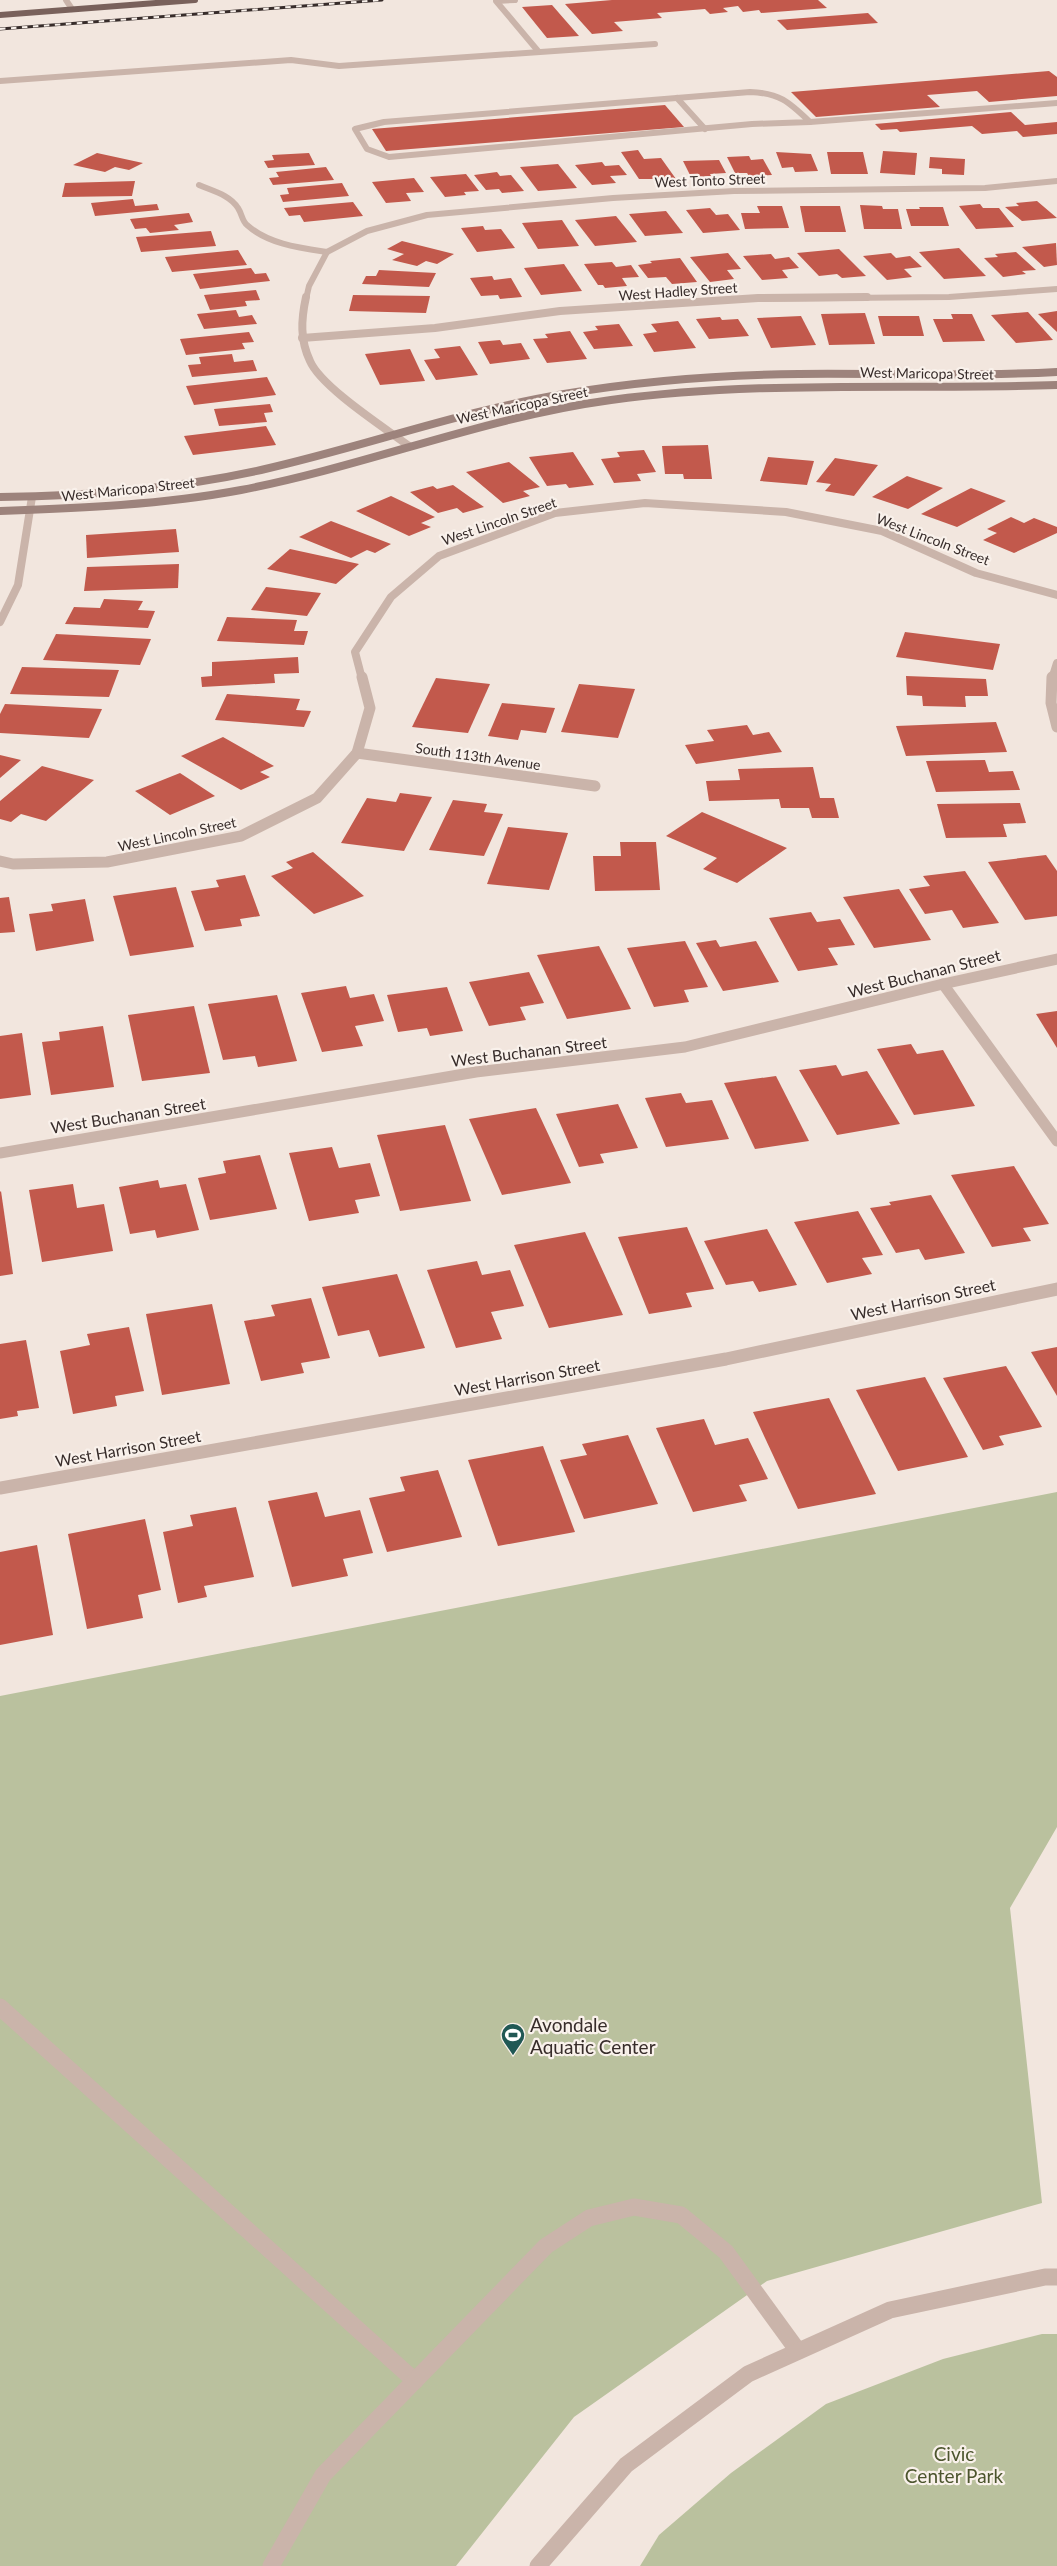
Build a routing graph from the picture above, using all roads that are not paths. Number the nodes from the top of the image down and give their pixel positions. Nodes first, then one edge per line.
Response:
1 (66, 0) edge
2 (196, 0) edge
3 (515, 0) edge
4 (132, 2) edge
5 (72, 9) junction
6 (0, 15) edge
7 (655, 44) dead end
8 (538, 52) junction
9 (0, 81) edge
10 (677, 98) junction
11 (1057, 103) edge
12 (810, 122) junction
13 (705, 128) junction
14 (1057, 182) edge
15 (199, 185) dead end
16 (328, 252) junction
17 (1057, 289) edge
18 (302, 338) junction
19 (1057, 372) edge
20 (1057, 385) edge
21 (393, 435) junction
22 (409, 446) junction
23 (0, 497) edge
24 (32, 497) junction
25 (0, 511) edge
26 (30, 511) junction
27 (1057, 595) edge
28 (0, 622) edge
29 (1057, 663) edge
30 (1057, 727) edge
31 (357, 752) junction
32 (595, 786) dead end
33 (0, 861) edge
34 (1057, 959) edge
35 (943, 984) junction
36 (1057, 1141) edge
37 (0, 1153) edge
38 (1057, 1289) edge
39 (0, 1488) edge
40 (0, 2007) edge
41 (1057, 2277) edge
42 (798, 2352) junction
43 (415, 2381) junction
44 (271, 2566) edge
45 (538, 2566) edge

1 - 5 street
2 - 4 main road
3 - 8 street
4 - 5 main road
5 - 6 main road
7 - 8 street
8 - 9 street
10 - 12 street
10 - 13 street
10 - 13 street
11 - 12 street
12 - 13 street
14 - 16 street, West Tonto Street
15 - 16 street
16 - 18 street
17 - 18 street, West Hadley Street
18 - 21 street
19 - 21 street, West Maricopa Street
20 - 22 street, West Maricopa Street
21 - 22 street
21 - 24 street, West Maricopa Street
22 - 26 street, West Maricopa Street
23 - 24 street, West Maricopa Street
24 - 26 street
25 - 26 street, West Maricopa Street
26 - 28 street
27 - 31 street, West Lincoln Street
29 - 30 street
31 - 32 street, South 113th Avenue
31 - 33 street, West Lincoln Street
34 - 35 street, West Buchanan Street
35 - 36 street
35 - 37 street, West Buchanan Street
38 - 39 street, West Harrison Street
40 - 43 street
41 - 42 street
42 - 43 street
42 - 45 street
43 - 44 street

